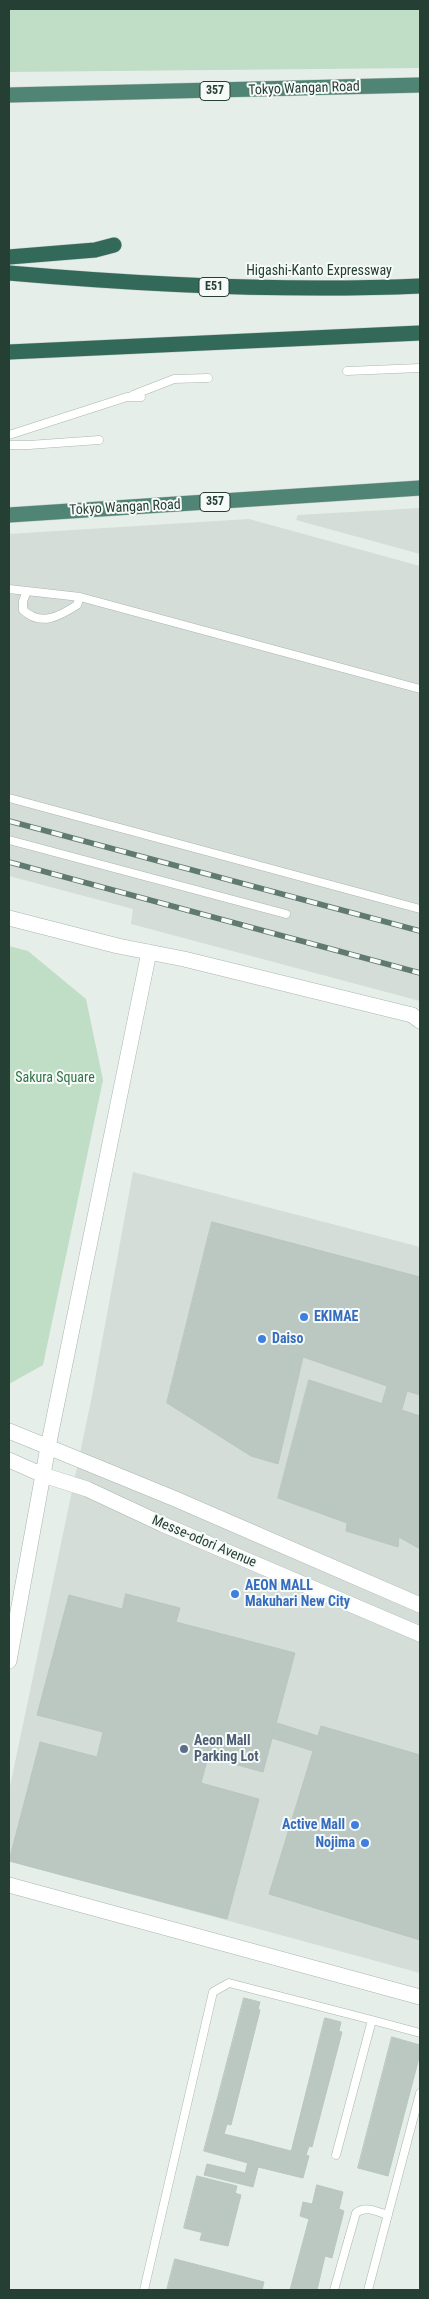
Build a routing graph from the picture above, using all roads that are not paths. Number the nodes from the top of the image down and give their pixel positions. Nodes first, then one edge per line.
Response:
1 (420, 85) edge
2 (9, 95) edge
3 (114, 245) dead end
4 (9, 257) edge
5 (9, 273) edge
6 (420, 286) edge
7 (420, 333) edge
8 (9, 352) edge
9 (420, 368) edge
10 (347, 371) dead end
11 (208, 378) dead end
12 (127, 397) junction
13 (142, 397) dead end
14 (9, 435) edge
15 (99, 440) dead end
16 (9, 444) edge
17 (420, 488) edge
18 (9, 515) edge
19 (9, 589) edge
20 (27, 591) junction
21 (80, 597) junction
22 (420, 689) edge
23 (9, 798) edge
24 (9, 840) edge
25 (420, 909) edge
26 (286, 914) dead end
27 (9, 918) edge
28 (149, 952) junction
29 (417, 1018) edge
30 (9, 1431) edge
31 (48, 1447) junction
32 (9, 1460) edge
33 (43, 1475) junction
34 (420, 1605) edge
35 (420, 1634) edge
36 (9, 1661) edge
37 (9, 1885) edge
38 (420, 1997) edge
39 (372, 2020) junction
40 (420, 2034) edge
41 (420, 2093) edge
42 (336, 2156) dead end
43 (388, 2215) junction
44 (144, 2290) edge
45 (334, 2290) edge
46 (368, 2290) edge

1 - 2 highway, Tokyo Wangan Road / 357
3 - 4 highway
5 - 6 highway, Higashi-Kanto Expressway / E51
7 - 8 highway
9 - 10 lane
11 - 12 lane
12 - 13 lane
12 - 14 lane
15 - 16 lane
17 - 18 highway, Tokyo Wangan Road / 357
19 - 20 lane
20 - 21 lane
20 - 21 lane
21 - 22 lane
23 - 25 lane
24 - 26 lane
27 - 28 street
28 - 29 street
28 - 31 street
30 - 31 street, Messe-odori Avenue
31 - 33 street
31 - 34 street, Messe-odori Avenue
32 - 33 street, Messe-odori Avenue
33 - 35 street, Messe-odori Avenue
33 - 36 street
37 - 38 street
39 - 40 lane
39 - 42 lane
39 - 44 lane
41 - 43 lane
43 - 45 lane
43 - 46 lane

